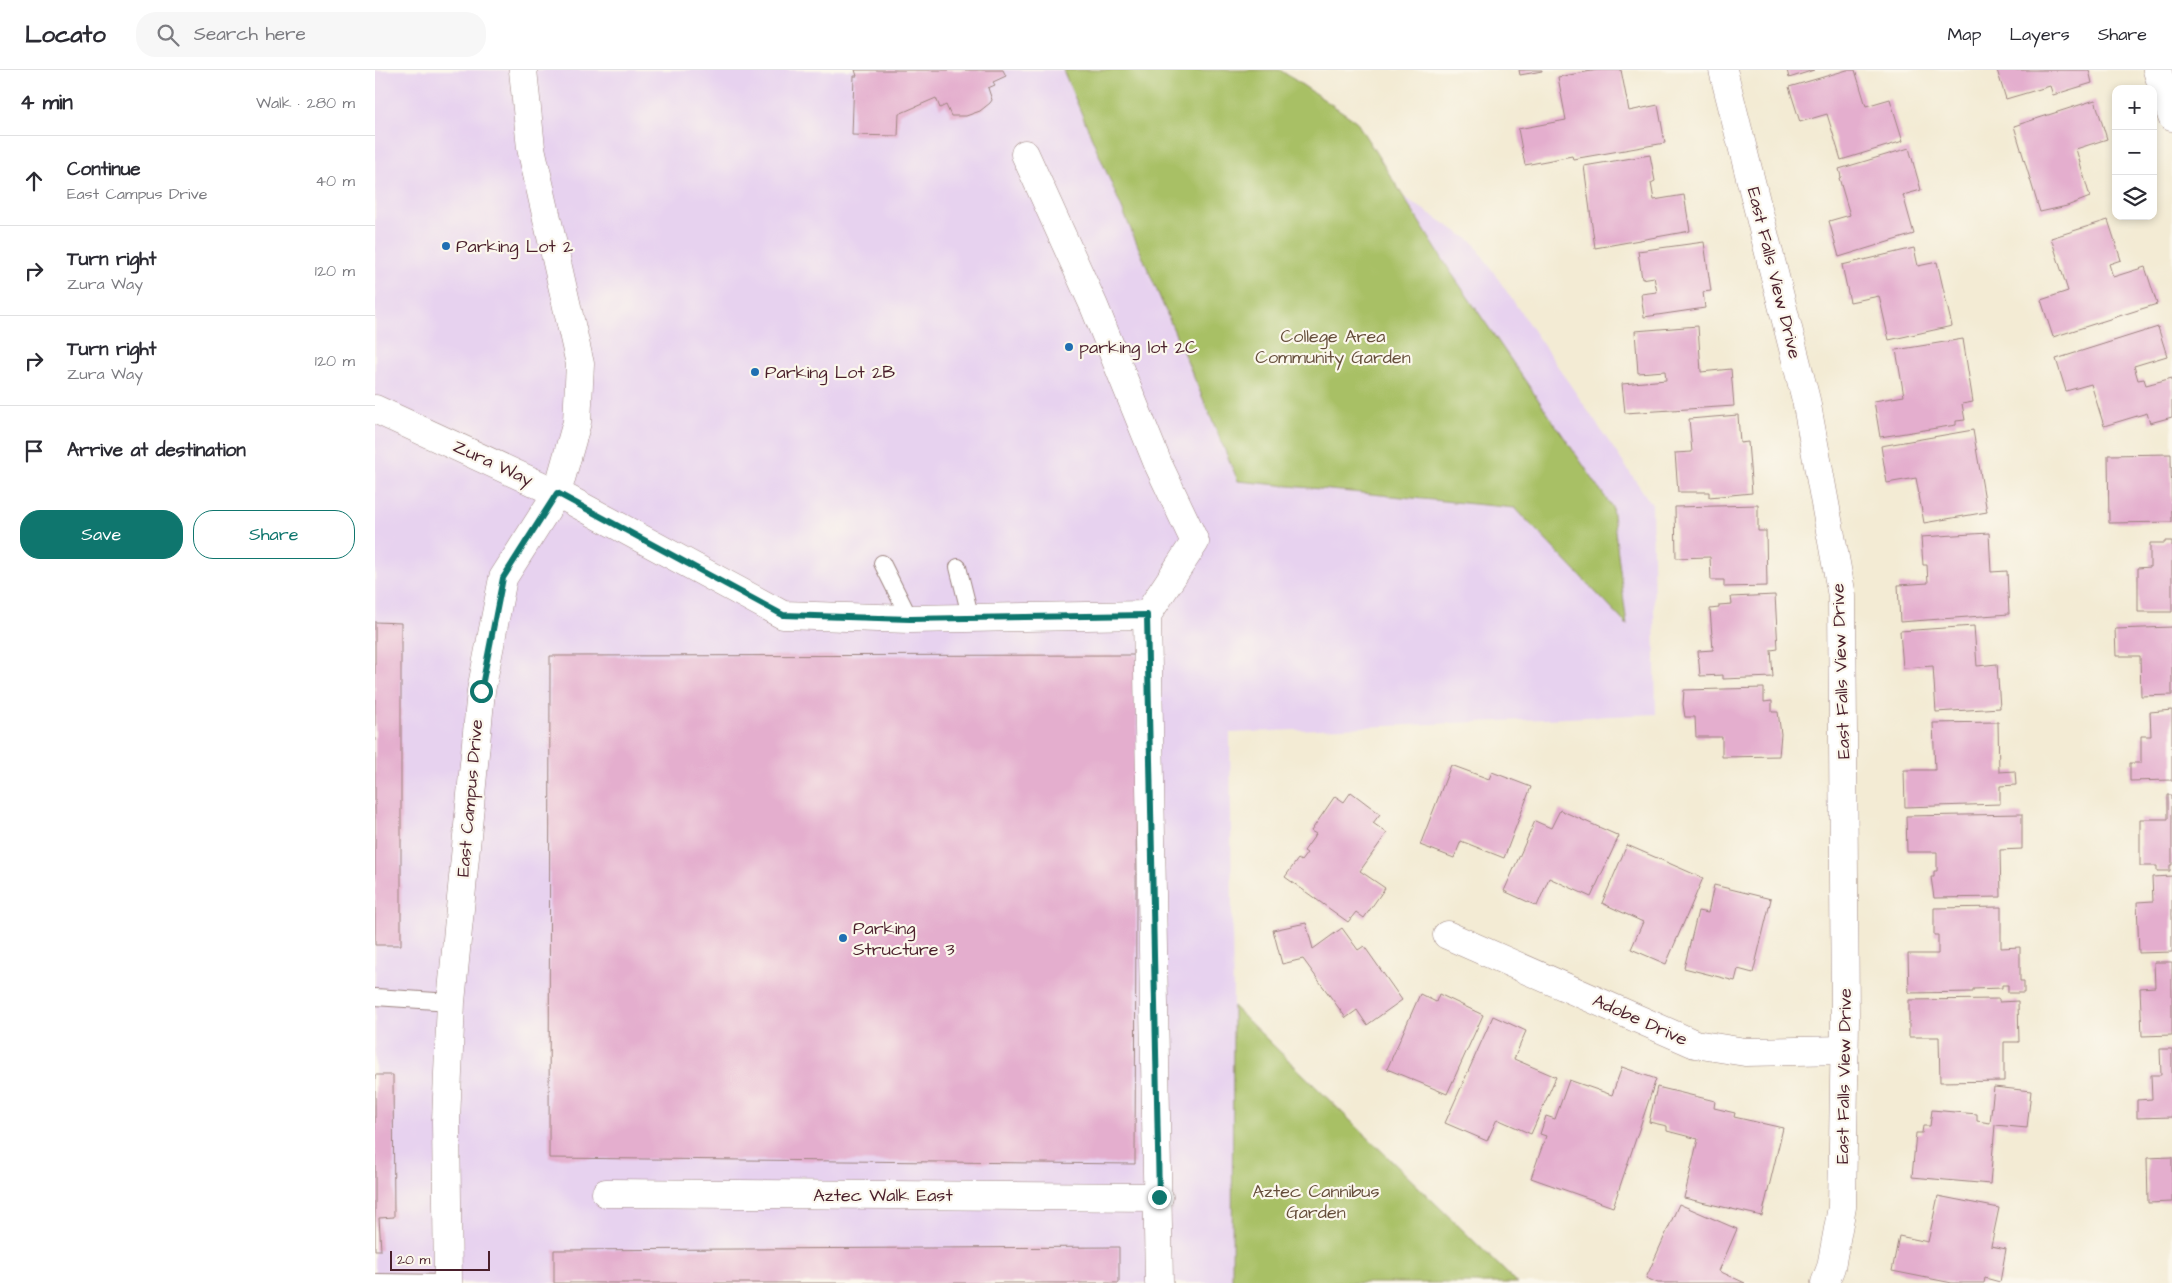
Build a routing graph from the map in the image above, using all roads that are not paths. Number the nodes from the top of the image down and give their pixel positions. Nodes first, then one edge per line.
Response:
1 (523, 70) edge
2 (1723, 70) edge
3 (2157, 70) edge
4 (2172, 117) edge
5 (1025, 154) dead end
6 (375, 409) edge
7 (557, 493) junction
8 (882, 564) dead end
9 (957, 567) dead end
10 (1147, 615) junction
11 (910, 619) junction
12 (971, 619) junction
13 (1447, 936) dead end
14 (375, 997) edge
15 (451, 1002) junction
16 (1845, 1050) junction
17 (606, 1193) dead end
18 (1159, 1197) junction
19 (375, 1282) edge
20 (448, 1283) edge
21 (1159, 1283) edge
22 (1825, 1283) edge

1 - 7 street, East Campus Drive
2 - 16 street, East Falls View Drive
3 - 4 street
5 - 10 street
6 - 7 street, Zura Way
7 - 11 street, Zura Way
7 - 15 street, East Campus Drive
8 - 11 lane
9 - 12 lane
10 - 12 street, Zura Way
10 - 18 street
11 - 12 street, Zura Way
13 - 16 street, Adobe Drive
14 - 15 lane
15 - 20 street, East Campus Drive
16 - 22 street, East Falls View Drive
17 - 18 street, Aztec Walk East
18 - 21 street
19 - 20 lane

